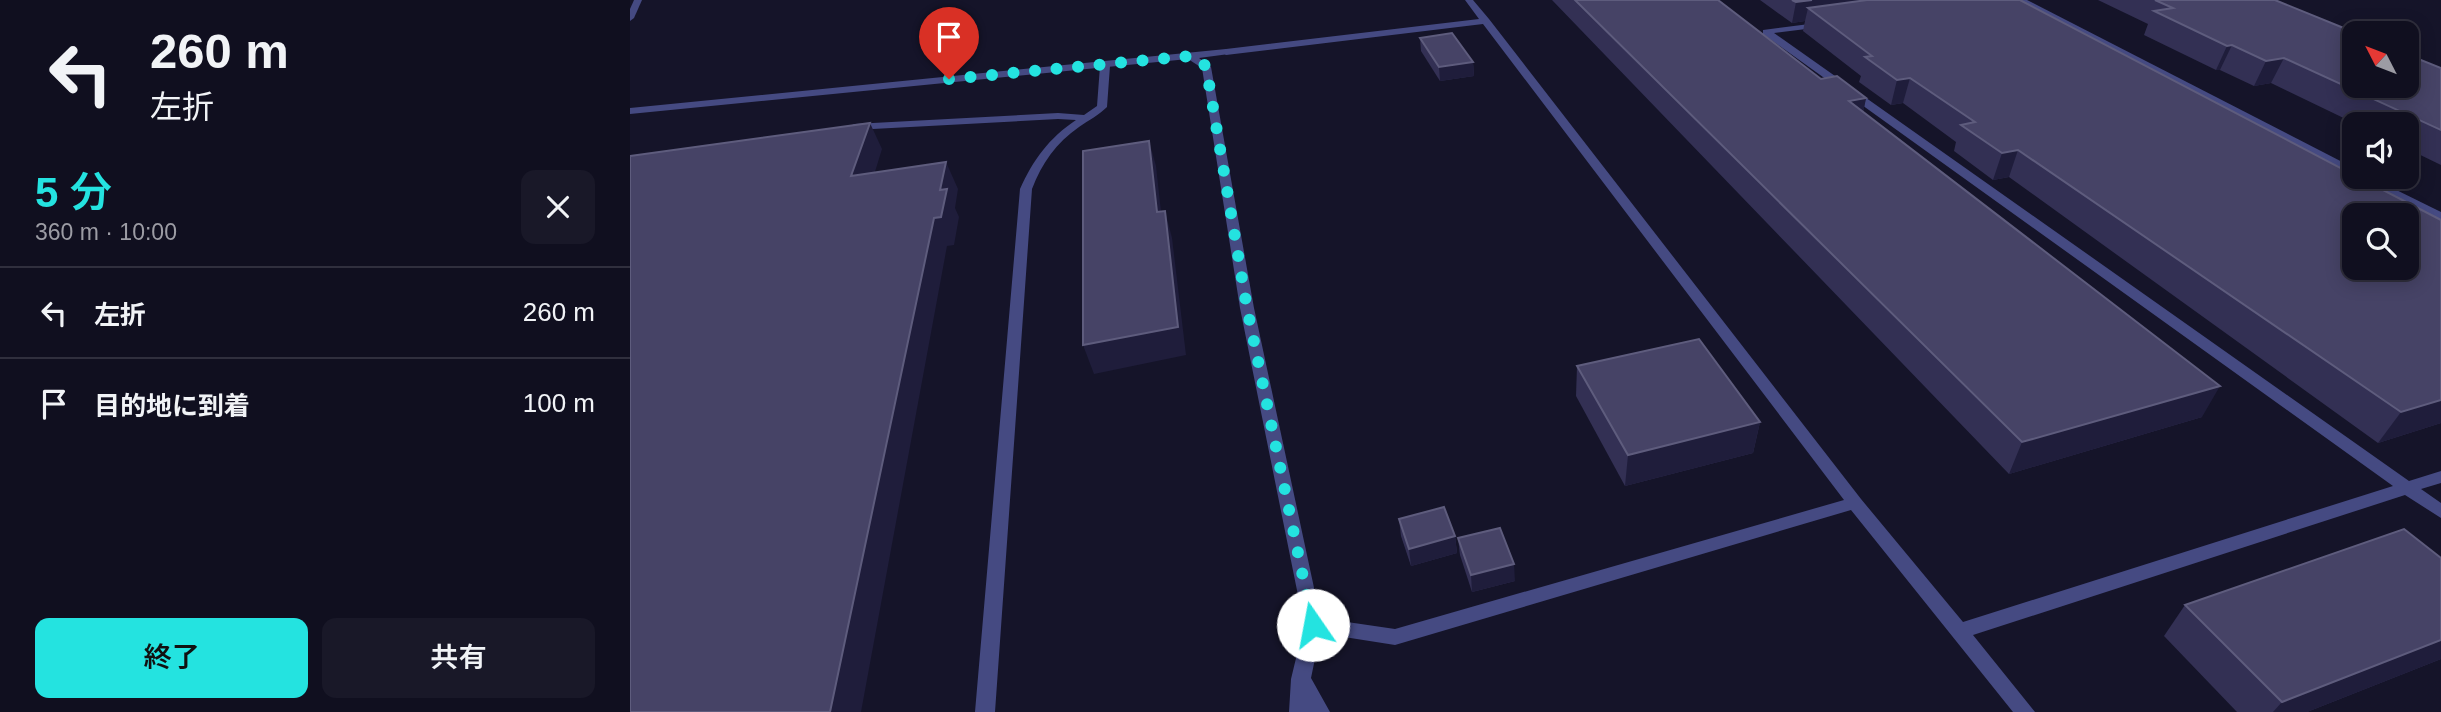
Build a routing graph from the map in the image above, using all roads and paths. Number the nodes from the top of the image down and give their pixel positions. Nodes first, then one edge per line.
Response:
1 (638, 0) edge
2 (1469, 0) edge
3 (2021, 0) edge
4 (630, 18) edge
5 (1486, 21) junction
6 (1833, 23) edge
7 (1190, 56) junction
8 (1105, 66) junction
9 (630, 111) edge
10 (1086, 118) junction
11 (848, 128) edge
12 (2342, 166) edge
13 (2386, 189) edge
14 (2441, 217) edge
15 (2441, 477) edge
16 (2409, 488) junction
17 (1855, 503) junction
18 (2441, 512) edge
19 (1313, 625) junction
20 (1960, 631) junction
21 (1301, 679) junction
22 (985, 712) edge
23 (1299, 712) edge
24 (1320, 712) edge
25 (2025, 712) edge

1 - 4 street
2 - 5 street
3 - 12 street
5 - 7 street
5 - 17 street
6 - 16 street
7 - 8 street
7 - 19 street
8 - 9 street
8 - 10 street
10 - 11 street
10 - 22 street
13 - 14 street
15 - 16 street
16 - 18 street
16 - 20 street
17 - 19 street
17 - 20 street
19 - 21 street
20 - 25 street
21 - 23 street
21 - 24 street

